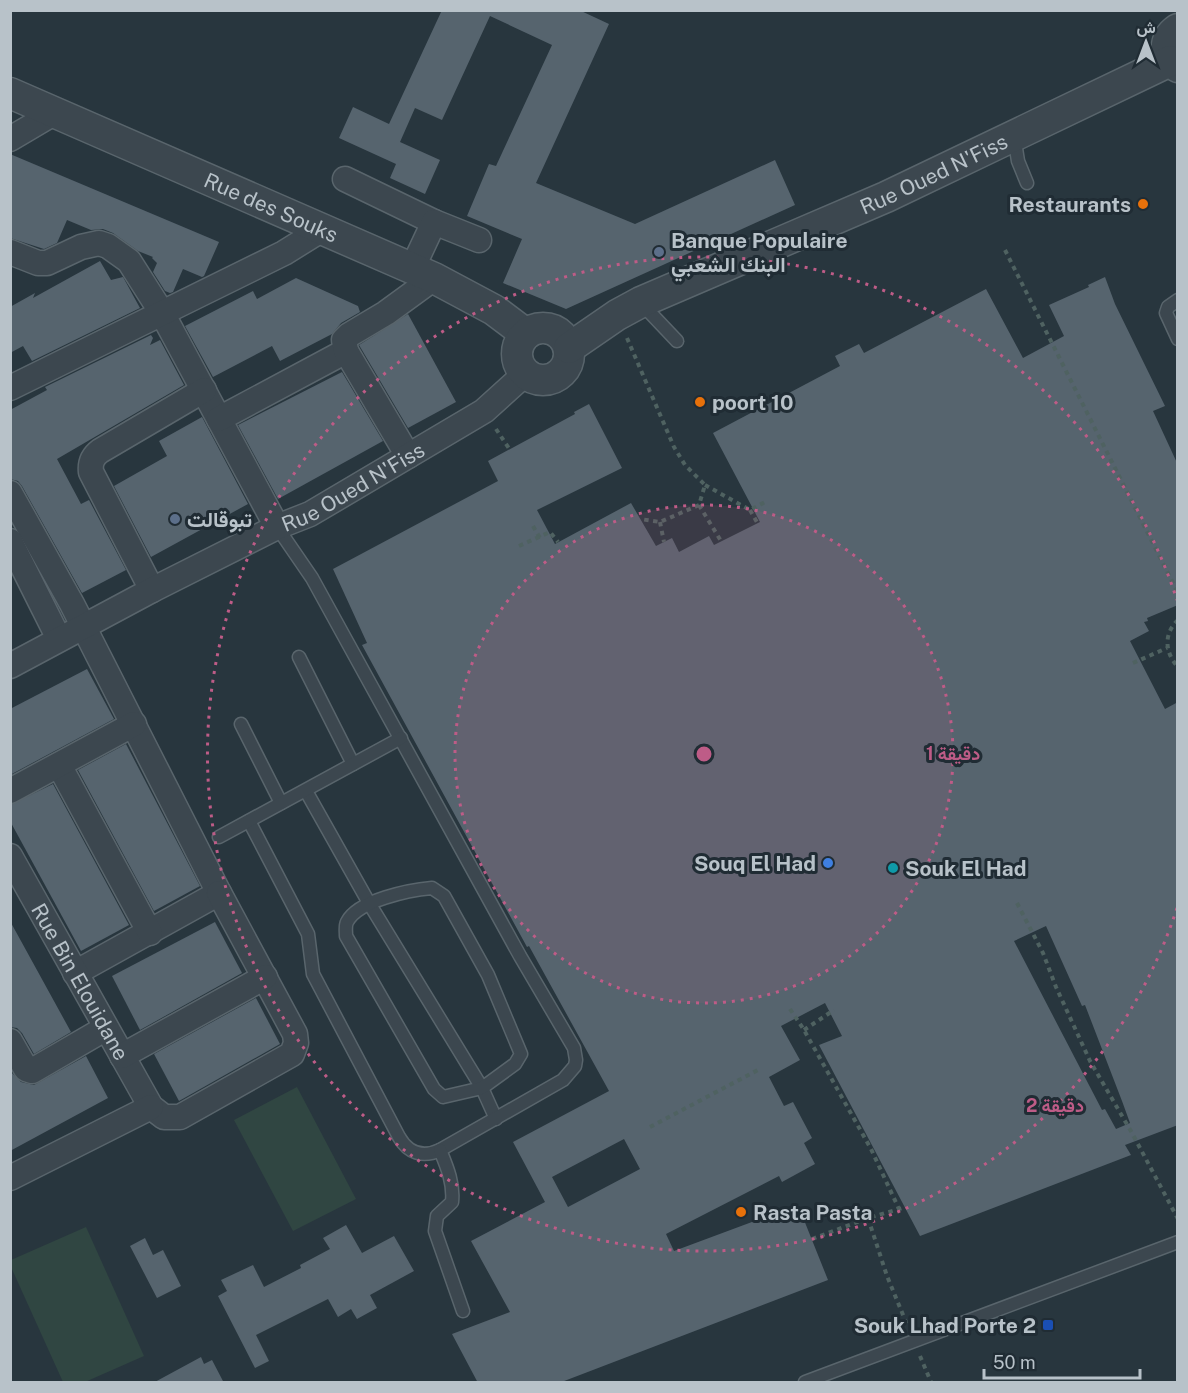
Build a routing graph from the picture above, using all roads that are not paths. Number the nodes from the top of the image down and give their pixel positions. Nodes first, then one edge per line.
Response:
1 (1170, 10) edge
2 (1178, 27) edge
3 (1174, 64) edge
4 (10, 93) edge
5 (54, 113) junction
6 (1014, 134) junction
7 (10, 139) edge
8 (345, 179) dead end
9 (1028, 183) dead end
10 (434, 222) junction
11 (321, 230) junction
12 (479, 240) dead end
13 (10, 252) edge
14 (423, 273) junction
15 (1178, 300) edge
16 (629, 309) junction
17 (162, 313) junction
18 (526, 334) junction
19 (1178, 339) edge
20 (677, 341) dead end
21 (569, 348) junction
22 (346, 351) junction
23 (526, 373) junction
24 (10, 388) edge
25 (204, 390) junction
26 (219, 419) junction
27 (408, 456) junction
28 (10, 493) edge
29 (277, 527) junction
30 (13, 551) edge
31 (152, 590) junction
32 (83, 626) junction
33 (59, 639) junction
34 (299, 657) dead end
35 (10, 666) edge
36 (135, 724) junction
37 (241, 724) dead end
38 (401, 738) junction
39 (353, 764) junction
40 (59, 765) junction
41 (10, 791) edge
42 (306, 791) junction
43 (281, 803) junction
44 (249, 821) junction
45 (219, 837) dead end
46 (11, 857) edge
47 (219, 893) junction
48 (369, 903) junction
49 (150, 933) junction
50 (75, 973) junction
51 (265, 977) junction
52 (106, 1028) junction
53 (10, 1041) edge
54 (122, 1056) junction
55 (482, 1088) junction
56 (151, 1107) junction
57 (496, 1119) junction
58 (440, 1150) junction
59 (12, 1175) edge
60 (1178, 1242) edge
61 (462, 1311) dead end
62 (805, 1383) edge

1 - 2 street
2 - 3 street
3 - 6 street, Rue Oued N'Fiss
4 - 5 street, Rue des Souks
5 - 7 street
5 - 11 street, Rue des Souks
6 - 9 lane
6 - 16 street, Rue Oued N'Fiss
8 - 10 street
10 - 12 street
10 - 14 street
11 - 14 street, Rue des Souks
11 - 17 street
13 - 17 street
14 - 18 street, Rue des Souks
14 - 22 street
15 - 19 lane
16 - 20 lane
16 - 21 street, Rue Oued N'Fiss
17 - 24 street
17 - 25 street
18 - 21 street
18 - 23 street
21 - 23 street
22 - 26 street
22 - 27 street
23 - 27 street, Rue Oued N'Fiss
25 - 26 street
25 - 31 street
26 - 29 street
27 - 29 street, Rue Oued N'Fiss
28 - 32 street
29 - 31 street, Rue Oued N'Fiss
29 - 38 lane
30 - 33 street
31 - 32 street, Rue Oued N'Fiss
32 - 33 street, Rue Oued N'Fiss
32 - 36 street
33 - 35 street, Rue Oued N'Fiss
34 - 39 lane
36 - 40 street
36 - 47 street
37 - 43 lane
38 - 39 lane
38 - 57 lane
39 - 42 lane
40 - 41 street
40 - 49 street
42 - 43 lane
42 - 48 lane
43 - 44 lane
44 - 45 lane
44 - 58 lane
46 - 50 street, Rue Bin Elouidane
47 - 49 street
47 - 51 street
48 - 55 lane
48 - 55 lane
48 - 55 lane
49 - 50 street
50 - 52 street, Rue Bin Elouidane
51 - 54 street
51 - 56 street
52 - 53 street
52 - 54 street, Rue Bin Elouidane
54 - 56 street, Rue Bin Elouidane
55 - 57 lane
56 - 59 street
57 - 58 lane
58 - 61 lane
60 - 62 lane

